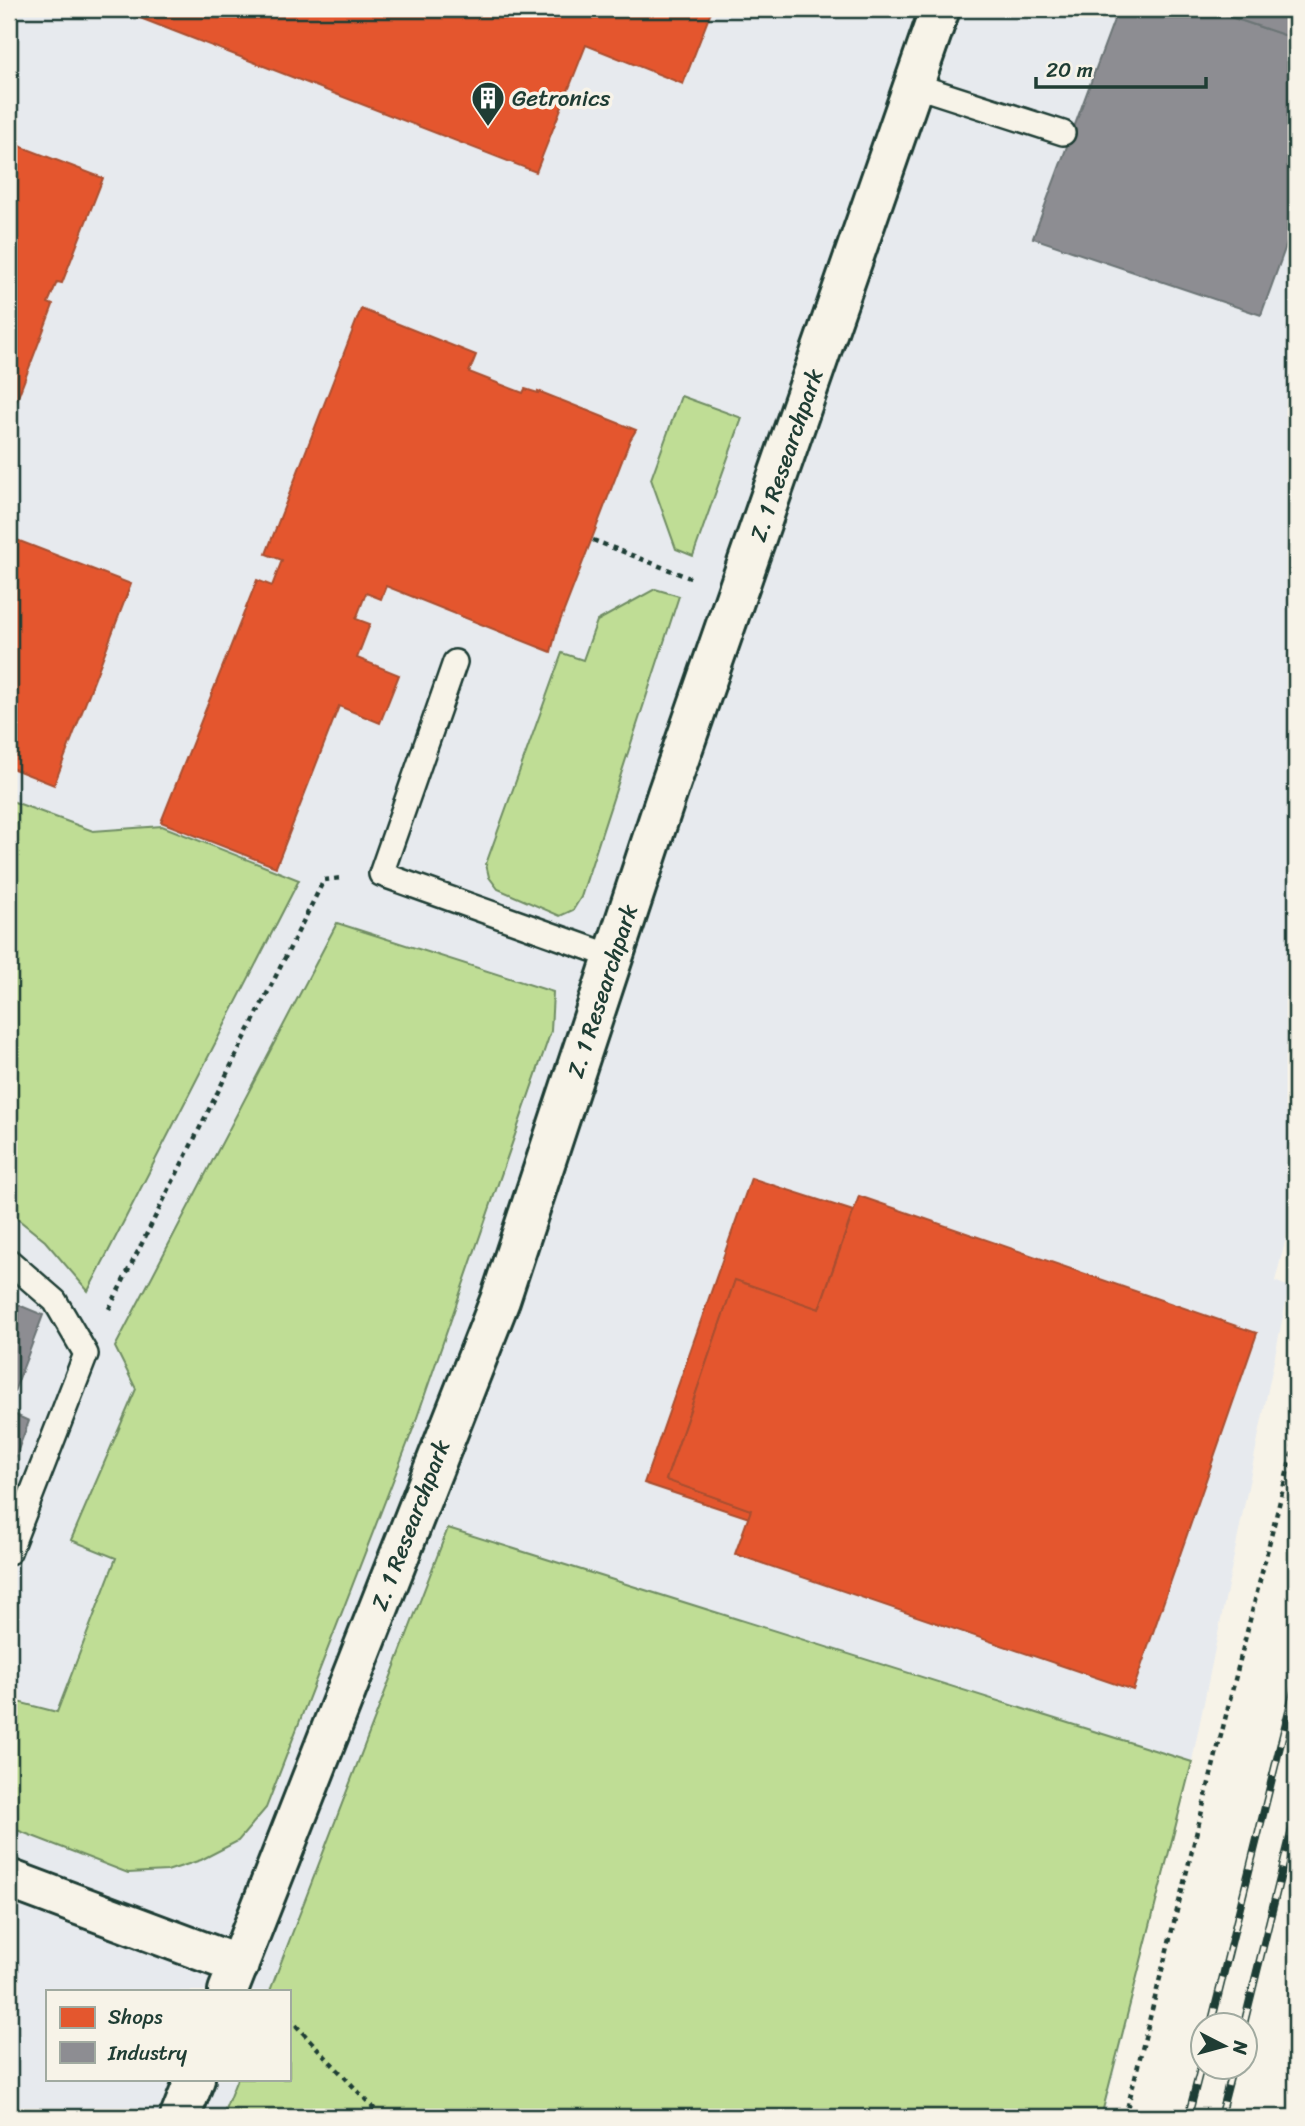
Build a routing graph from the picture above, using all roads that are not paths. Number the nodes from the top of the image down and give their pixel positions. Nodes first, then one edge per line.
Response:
1 (940, 9) edge
2 (914, 85) junction
3 (1063, 133) dead end
4 (455, 662) dead end
5 (614, 957) junction
6 (9, 1261) edge
7 (9, 1552) edge
8 (9, 1879) edge
9 (234, 1978) edge
10 (195, 2080) edge
11 (180, 2117) edge

1 - 2 street, Z. 1 Researchpark
2 - 3 lane
2 - 5 street, Z. 1 Researchpark
4 - 5 lane
5 - 9 street, Z. 1 Researchpark
6 - 7 lane
8 - 9 street, Z. 1 Researchpark
10 - 11 street

